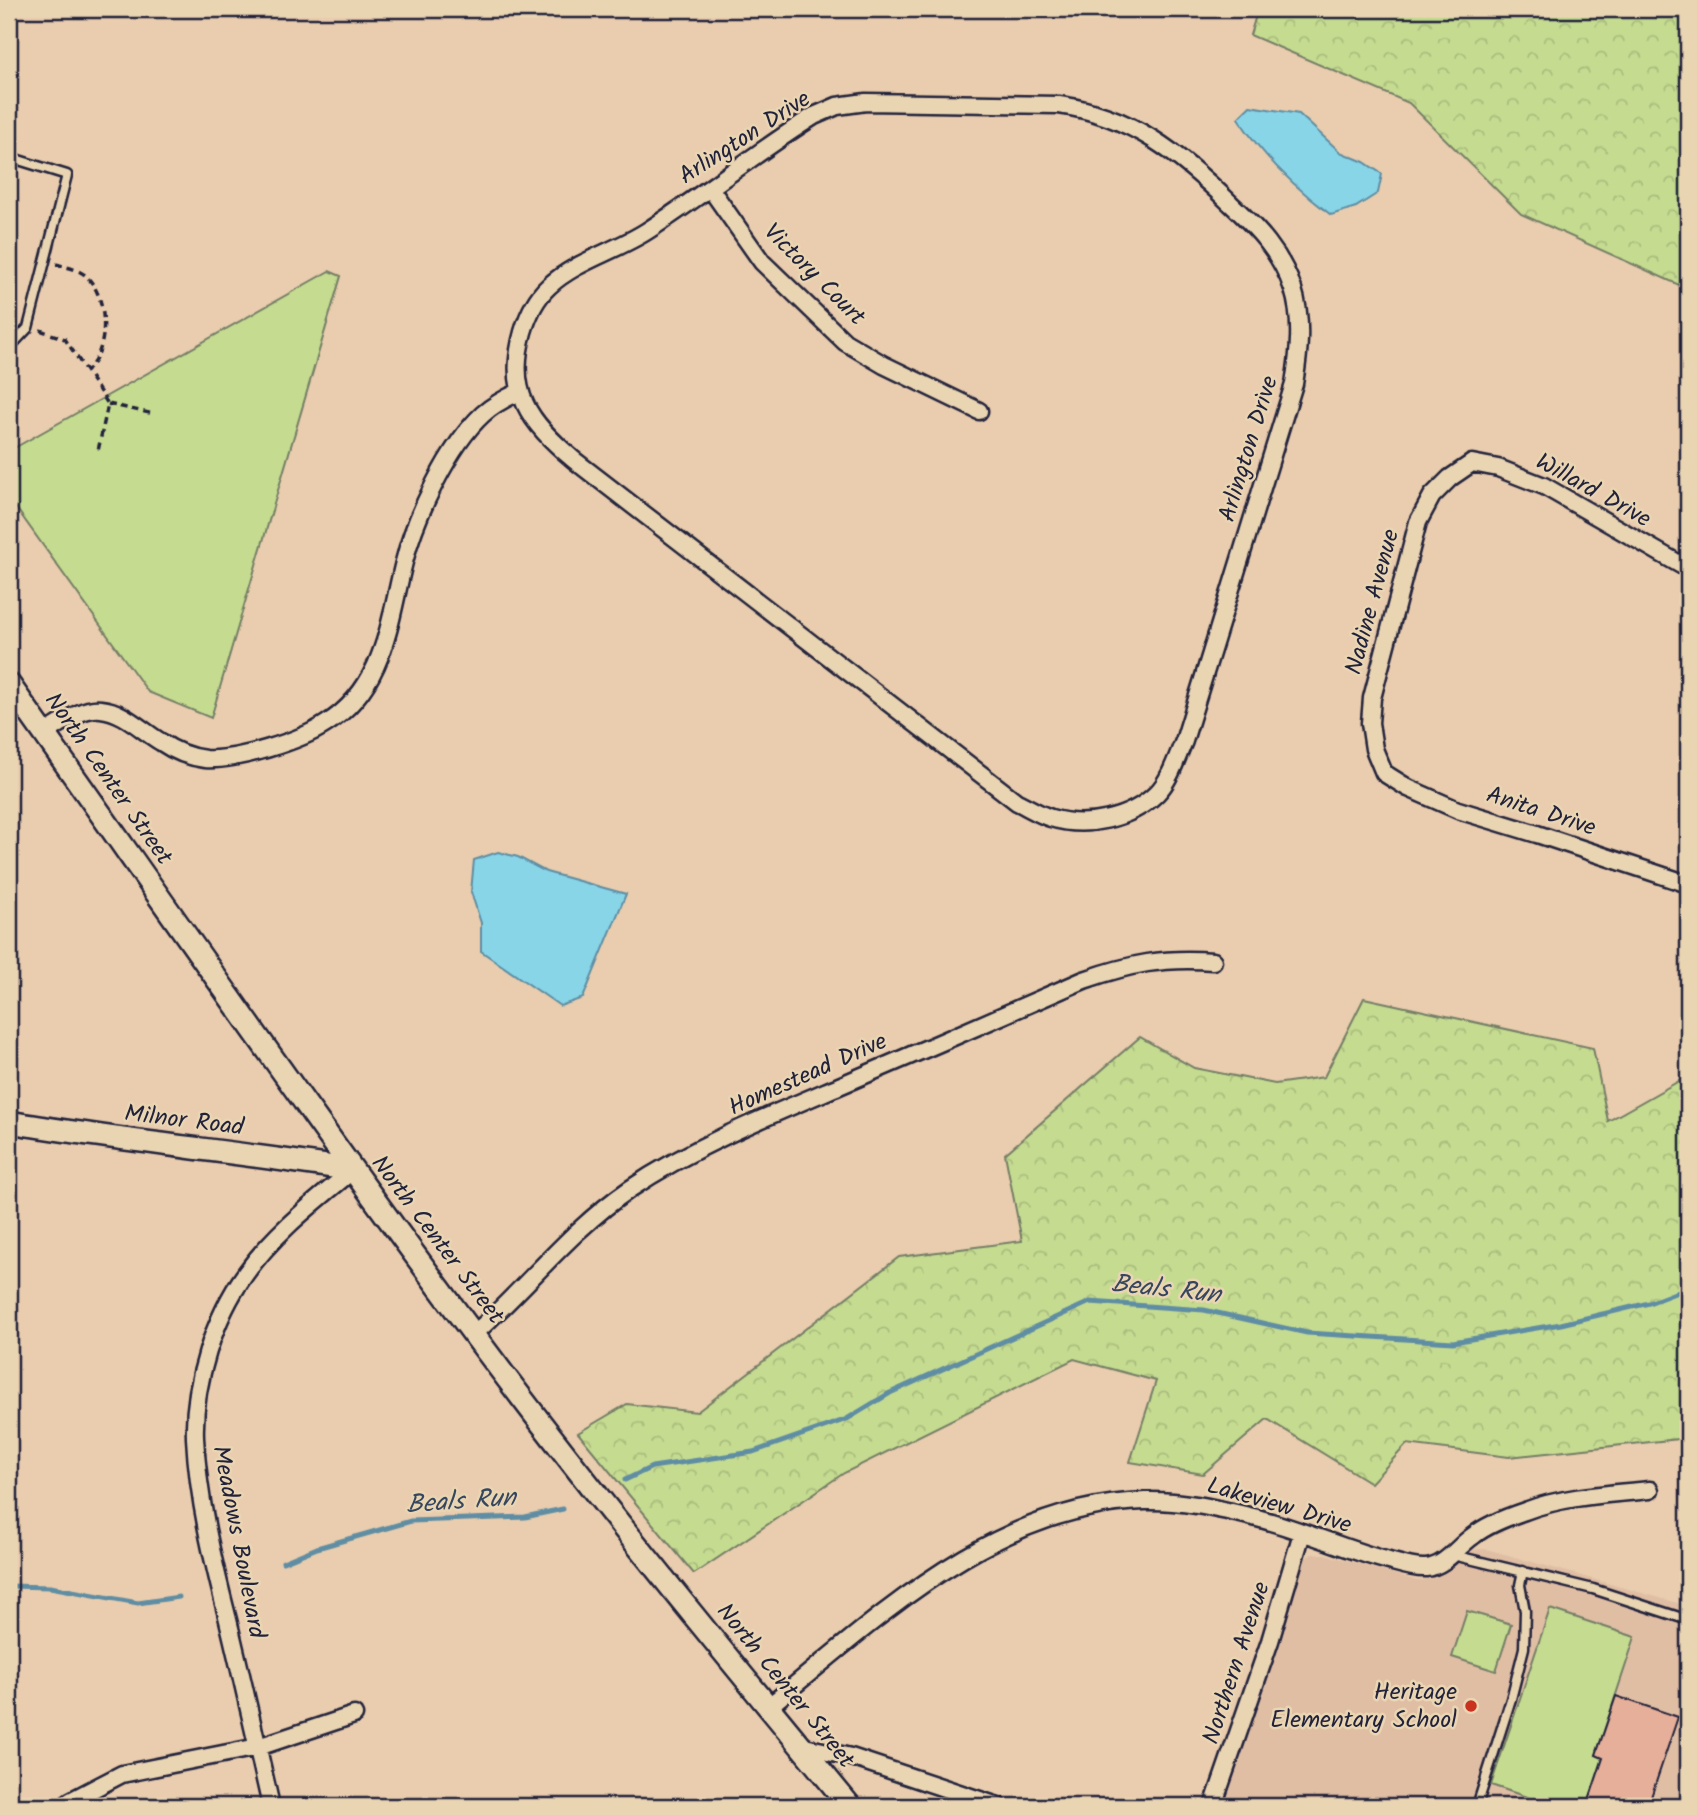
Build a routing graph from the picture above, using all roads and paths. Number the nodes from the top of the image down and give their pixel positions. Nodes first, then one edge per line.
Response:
1 (9, 157) edge
2 (710, 188) junction
3 (46, 261) junction
4 (27, 328) junction
5 (9, 348) edge
6 (86, 371) junction
7 (519, 392) junction
8 (108, 404) junction
9 (979, 411) dead end
10 (154, 414) dead end
11 (98, 452) dead end
12 (1472, 463) joint
13 (1688, 569) edge
14 (9, 684) edge
15 (44, 734) junction
16 (1384, 773) joint
17 (1688, 884) edge
18 (1213, 961) dead end
19 (9, 1122) edge
20 (353, 1170) junction
21 (474, 1334) junction
22 (1650, 1490) dead end
23 (1302, 1533) junction
24 (1453, 1555) junction
25 (1523, 1571) junction
26 (1688, 1620) edge
27 (768, 1707) junction
28 (354, 1715) dead end
29 (800, 1746) junction
30 (258, 1748) junction
31 (68, 1806) edge
32 (271, 1806) edge
33 (850, 1806) edge
34 (998, 1806) edge
35 (1213, 1806) edge
36 (1477, 1806) edge

1 - 3 lane
2 - 7 street, Arlington Drive
2 - 7 street, Arlington Drive
2 - 9 street, Victory Court
3 - 4 lane
3 - 6 path
4 - 5 lane
4 - 6 path
6 - 8 path
7 - 15 street
8 - 10 path
8 - 11 path
12 - 13 street, Willard Drive
12 - 16 street, Nadine Avenue
14 - 15 main road, North Center Street
15 - 20 main road, North Center Street
16 - 17 street, Anita Drive
18 - 21 street, Homestead Drive
19 - 20 main road, Milnor Road
20 - 21 main road, North Center Street
20 - 30 street, Meadows Boulevard
21 - 27 main road, North Center Street
22 - 24 street, Lakeview Drive
23 - 24 street, Lakeview Drive
23 - 27 street, Lakeview Drive
23 - 35 street, Northern Avenue
24 - 25 lane
25 - 26 lane
25 - 36 lane
27 - 29 main road, North Center Street
28 - 30 street
29 - 33 main road, North Center Street
29 - 34 street
30 - 31 street
30 - 32 street, Meadows Boulevard

